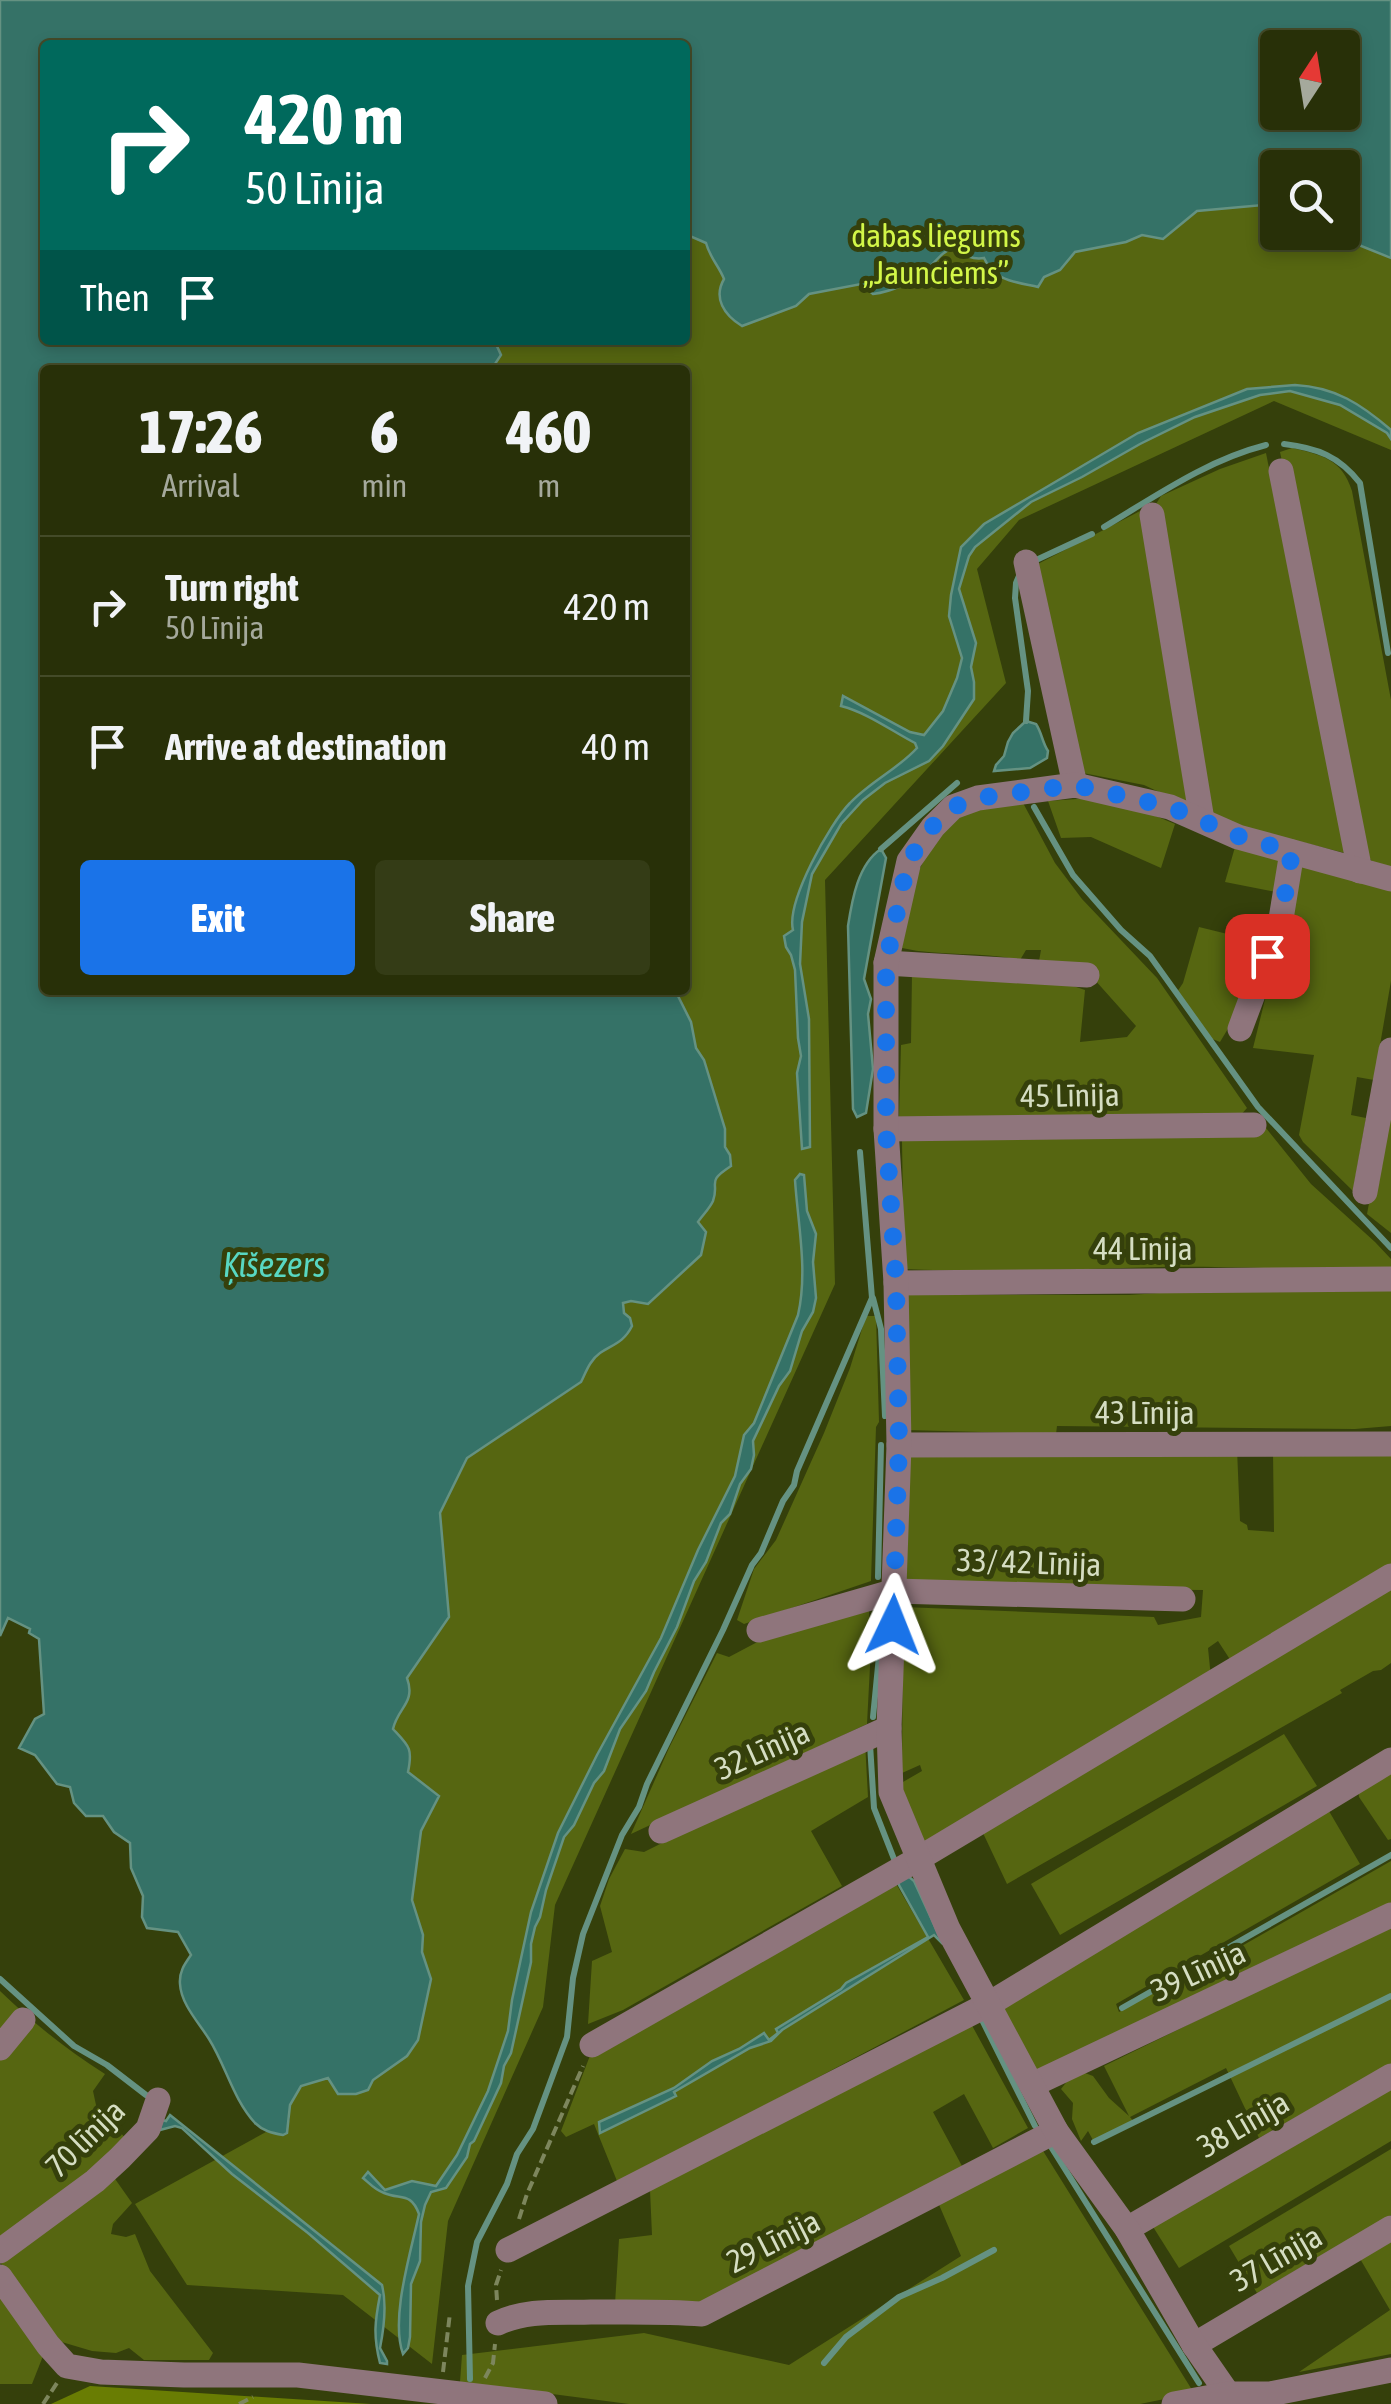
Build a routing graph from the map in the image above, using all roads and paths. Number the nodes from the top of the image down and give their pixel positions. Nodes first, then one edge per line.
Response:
1 (1281, 471) dead end
2 (1152, 515) dead end
3 (1026, 562) dead end
4 (1075, 785) junction
5 (1202, 820) junction
6 (1292, 852) junction
7 (1360, 871) junction
8 (1391, 880) edge
9 (886, 963) junction
10 (1087, 975) dead end
11 (1240, 1029) dead end
12 (1391, 1050) edge
13 (1254, 1125) dead end
14 (886, 1129) junction
15 (1366, 1192) dead end
16 (1391, 1279) edge
17 (896, 1283) junction
18 (899, 1444) junction
19 (1391, 1444) edge
20 (1391, 1576) edge
21 (895, 1591) junction
22 (1183, 1600) dead end
23 (759, 1630) dead end
24 (889, 1728) junction
25 (1391, 1760) edge
26 (661, 1831) dead end
27 (918, 1859) junction
28 (1391, 1916) edge
29 (989, 2004) junction
30 (23, 2020) dead end
31 (592, 2045) dead end
32 (0, 2048) edge
33 (1391, 2076) edge
34 (1032, 2085) junction
35 (158, 2100) dead end
36 (1056, 2131) junction
37 (1127, 2228) junction
38 (1391, 2228) edge
39 (508, 2250) dead end
40 (0, 2251) edge
41 (0, 2277) edge
42 (450, 2313) dead end
43 (498, 2324) dead end
44 (1194, 2344) junction
45 (1391, 2370) edge
46 (441, 2392) junction
47 (1228, 2394) junction
48 (545, 2404) edge
49 (1174, 2404) edge

1 - 7 street
2 - 5 street
3 - 4 street
4 - 5 street
4 - 9 street
5 - 6 street
6 - 7 street
6 - 11 street
7 - 8 street
9 - 10 street
9 - 14 street
12 - 15 street
13 - 14 street, 45 Līnija
14 - 17 street
16 - 17 street, 44 Līnija
17 - 18 street
18 - 19 street, 43 Līnija
18 - 21 street
20 - 27 street
21 - 22 street, 33/ 42 Līnija
21 - 23 street, 33/ 42 Līnija
21 - 24 street
24 - 26 street, 32 Līnija
24 - 27 street
25 - 29 street
27 - 29 street
27 - 31 street
28 - 34 street, 39 Līnija
29 - 34 street
29 - 39 street
30 - 32 street
33 - 37 street, 38 Līnija
34 - 36 street
35 - 40 street, 70 līnija
36 - 37 street
36 - 43 street, 29 Līnija
37 - 44 street
38 - 44 street, 37 Līnija
41 - 46 street
42 - 46 path
44 - 47 street
45 - 47 street
46 - 48 street
47 - 49 street

